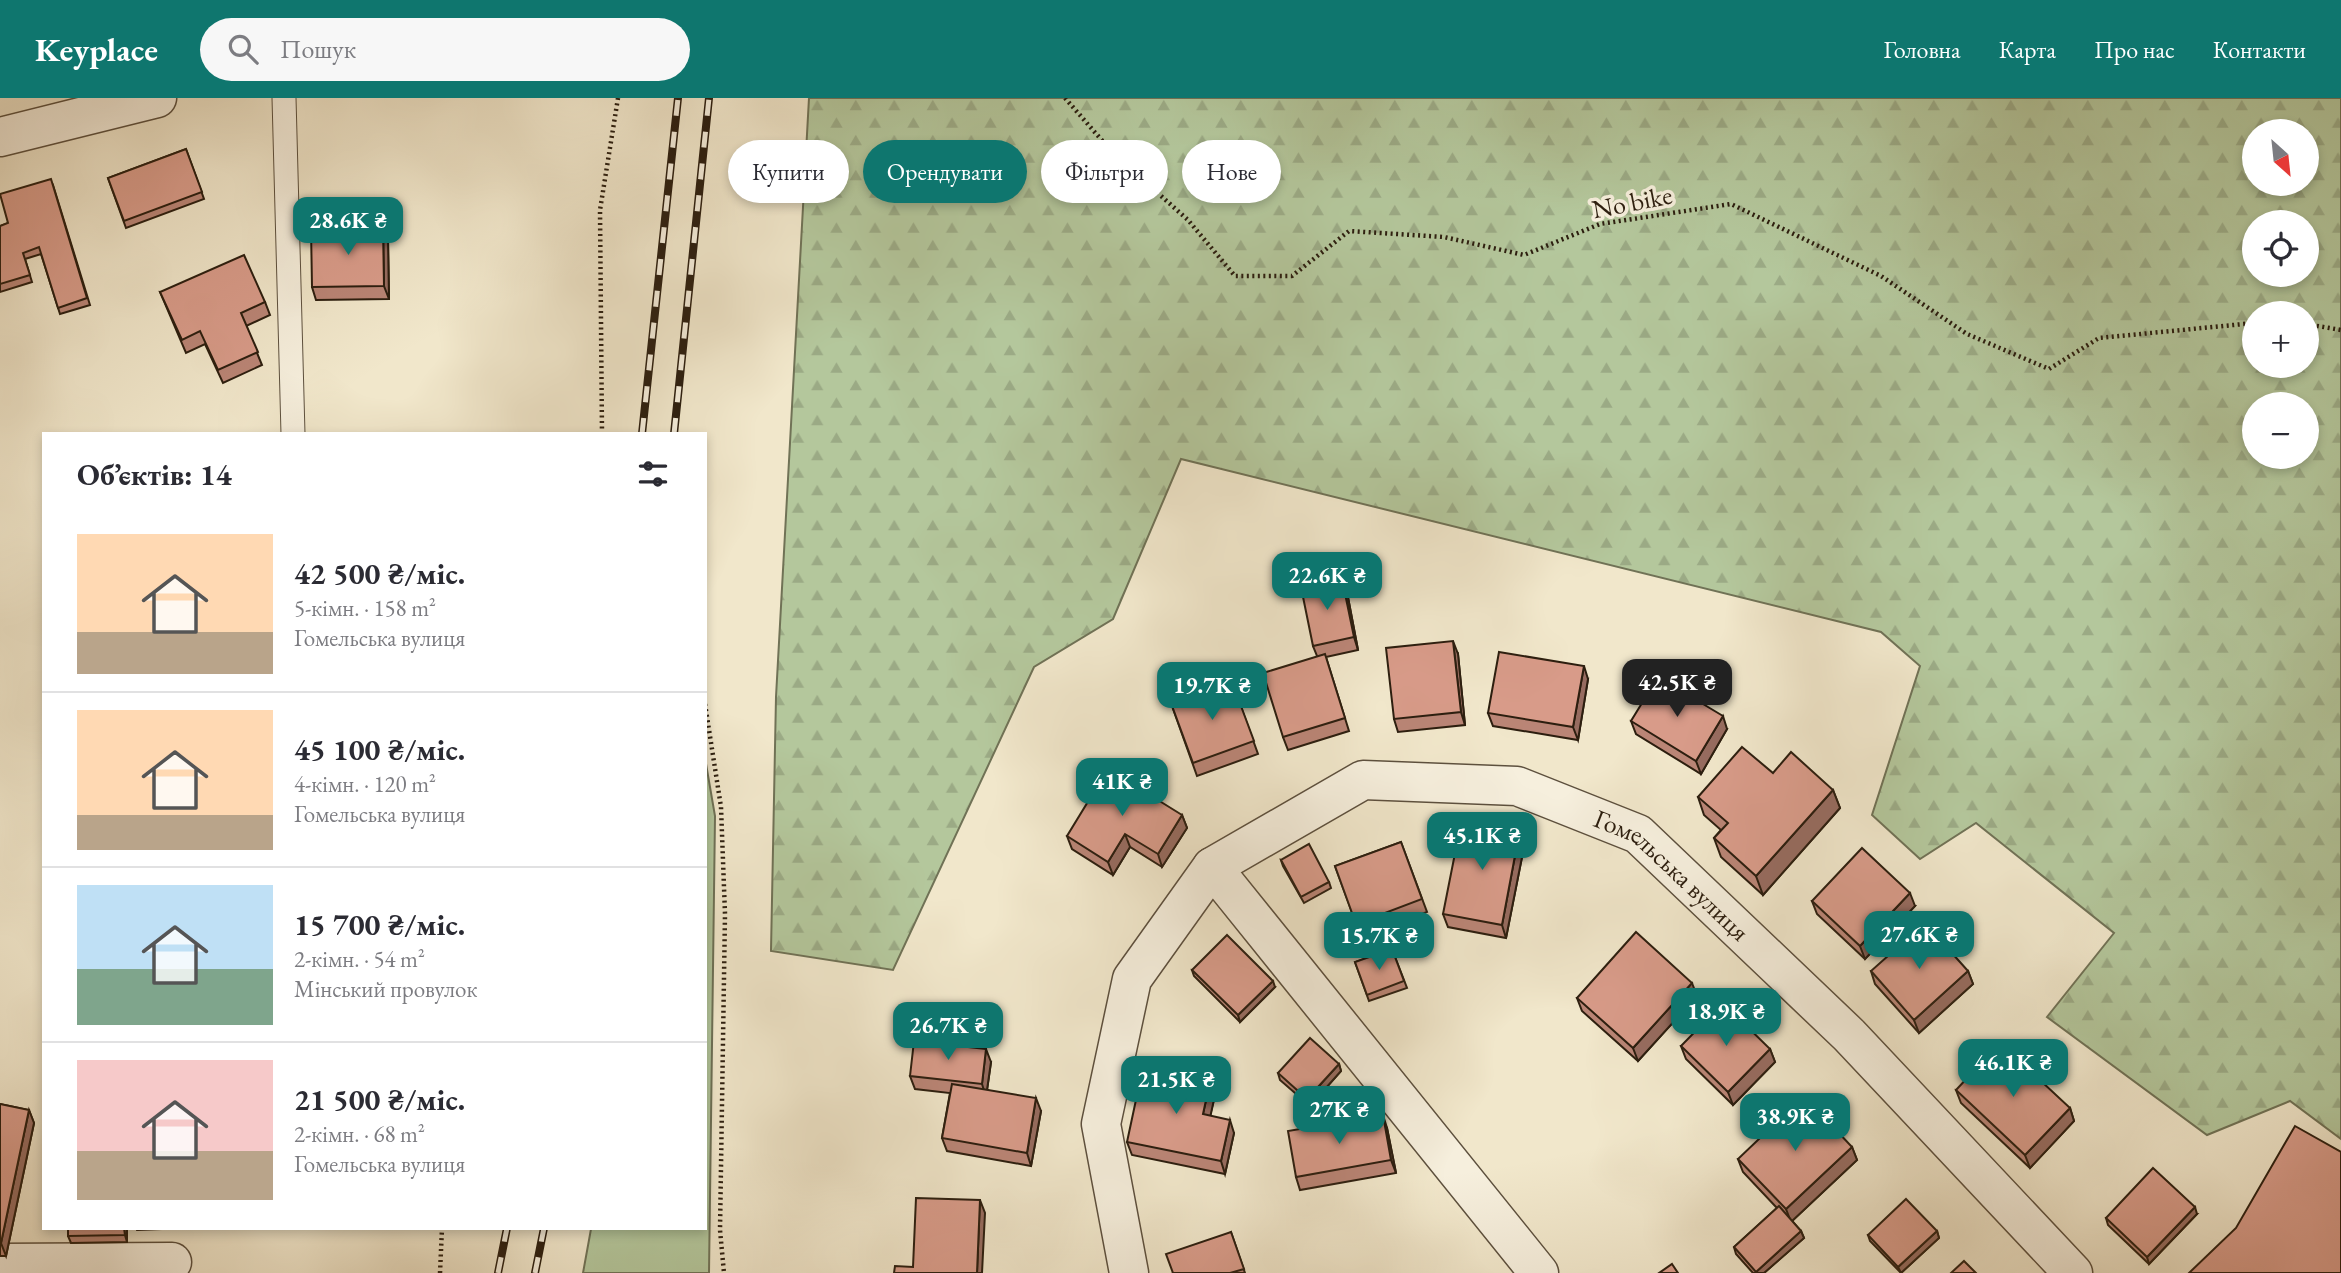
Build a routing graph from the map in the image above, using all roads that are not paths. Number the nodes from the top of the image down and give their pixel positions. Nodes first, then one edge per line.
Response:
1 (157, 98) edge
2 (284, 98) edge
3 (0, 137) edge
4 (293, 432) edge
5 (1212, 867) junction
6 (0, 1262) edge
7 (172, 1262) dead end
8 (1129, 1273) edge
9 (1539, 1273) edge
10 (2073, 1273) edge

1 - 3 street
2 - 4 lane
5 - 8 street, Гомельська вулиця
5 - 9 street
5 - 10 street, Гомельська вулиця
6 - 7 street

